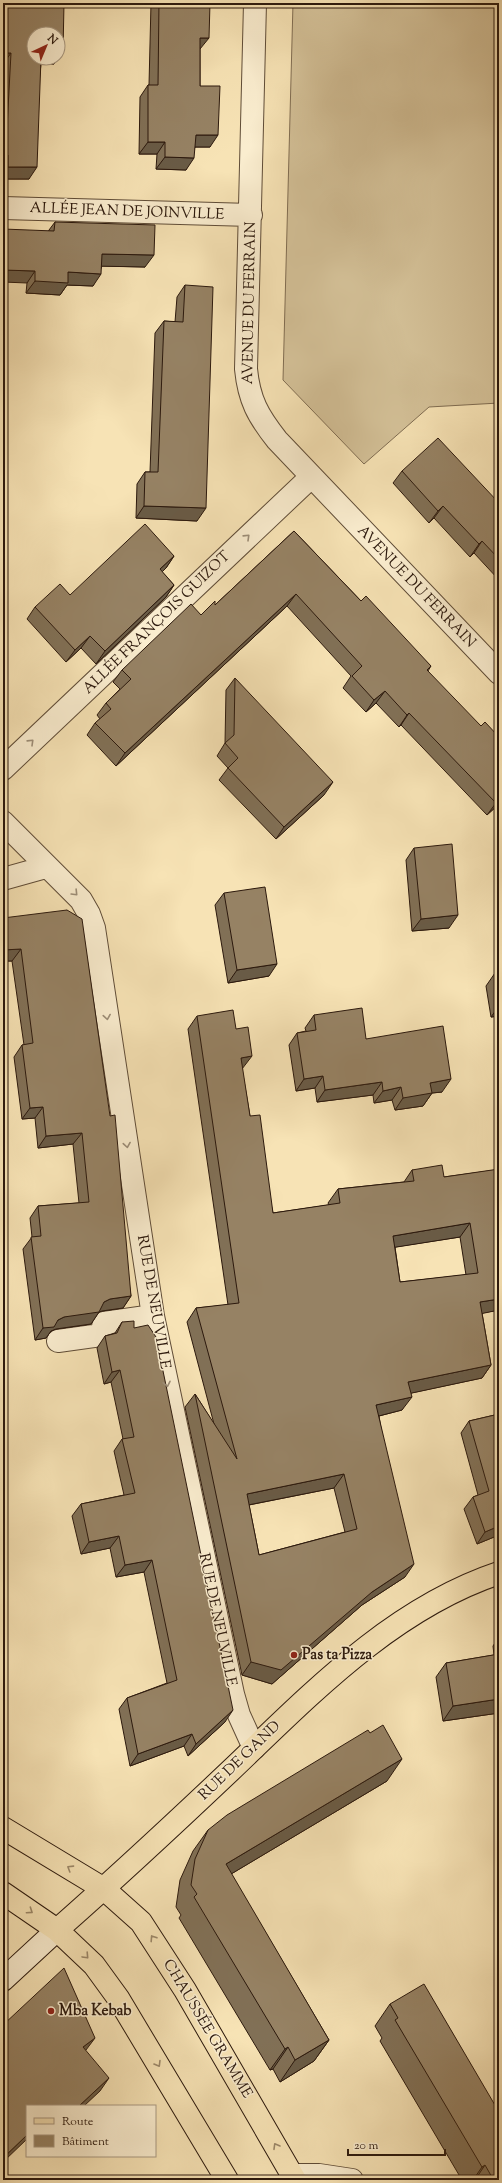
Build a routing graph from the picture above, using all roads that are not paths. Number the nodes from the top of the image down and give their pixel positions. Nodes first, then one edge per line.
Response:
1 (255, 3) edge
2 (3, 208) edge
3 (251, 216) junction
4 (311, 477) junction
5 (499, 673) edge
6 (3, 769) edge
7 (3, 822) edge
8 (46, 867) junction
9 (3, 879) edge
10 (153, 1316) junction
11 (58, 1341) dead end
12 (499, 1573) edge
13 (254, 1748) junction
14 (3, 1828) edge
15 (104, 1889) junction
16 (3, 1893) edge
17 (57, 1930) junction
18 (3, 1980) edge
19 (294, 2178) edge
20 (227, 2180) edge
21 (352, 2180) edge

1 - 3 street, AVENUE DU FERRAIN
2 - 3 street, ALLÉE JEAN DE JOINVILLE
3 - 4 street, AVENUE DU FERRAIN
4 - 5 street, AVENUE DU FERRAIN
6 -> 4 street, ALLÉE FRANÇOIS GUIZOT
7 - 8 street, RUE DE NEUVILLE
8 - 9 street
8 -> 10 street, RUE DE NEUVILLE
10 - 11 street
10 -> 13 street, RUE DE NEUVILLE
12 - 13 main road, RUE DE GAND
13 - 15 main road, RUE DE GAND
15 -> 14 main road, CHAUSSÉE GRAMME
15 - 17 main road, RUE DE GAND
19 -> 15 main road, CHAUSSÉE GRAMME
16 -> 17 main road
17 - 18 street, RUE DE GAND
17 -> 20 main road
19 - 21 street

